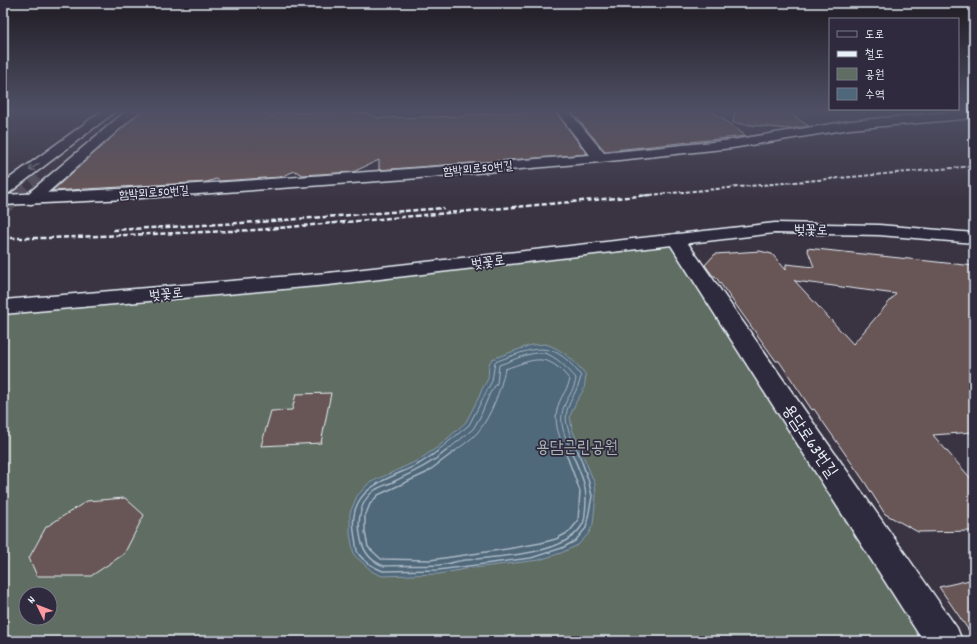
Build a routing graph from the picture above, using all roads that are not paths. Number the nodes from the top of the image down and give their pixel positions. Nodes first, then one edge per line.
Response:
1 (69, 141) edge
2 (85, 141) edge
3 (99, 141) edge
4 (586, 141) edge
5 (750, 141) edge
6 (600, 158) junction
7 (39, 178) tunnel mouth
8 (3, 190) tunnel mouth
9 (31, 199) junction
10 (3, 200) tunnel mouth
11 (974, 238) edge
12 (676, 239) junction
13 (3, 307) edge
14 (944, 641) edge

1 -> 8 street
2 - 7 street
3 - 9 street
4 - 6 street
5 - 6 street, 함박뫼로50번길
6 - 9 street, 함박뫼로50번길
9 - 10 street, 함박뫼로50번길
11 - 12 street, 벚꽃로
12 - 13 street, 벚꽃로
12 - 14 street, 용담로63번길

